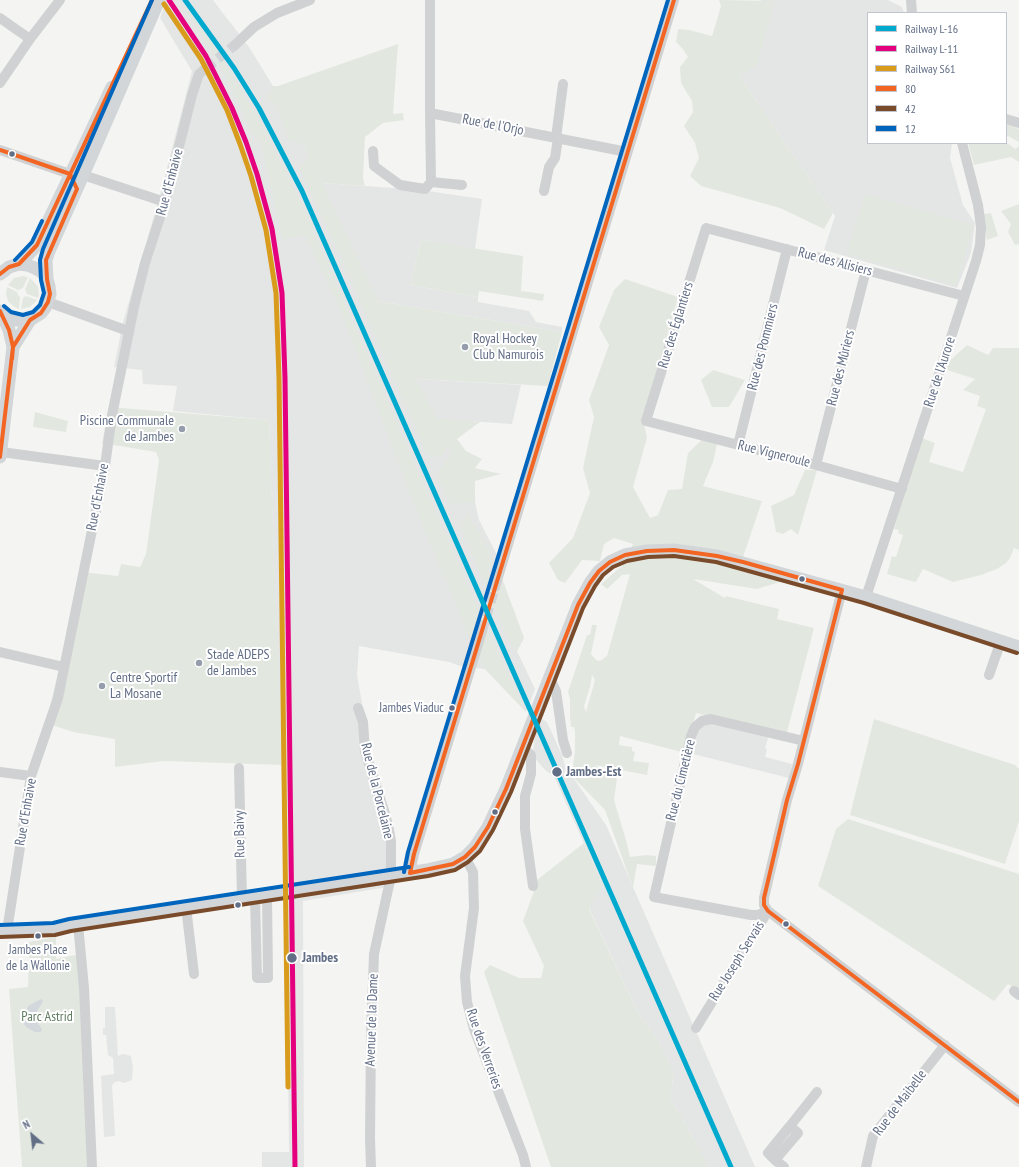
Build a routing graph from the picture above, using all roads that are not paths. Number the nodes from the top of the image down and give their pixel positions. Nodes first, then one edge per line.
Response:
1 (60, 0) edge
2 (152, 0) edge
3 (159, 0) edge
4 (310, 0) edge
5 (430, 0) edge
6 (674, 0) edge
7 (911, 0) edge
8 (912, 12) edge
9 (0, 18) edge
10 (30, 39) junction
11 (235, 45) tunnel mouth
12 (206, 68) tunnel mouth
13 (0, 83) edge
14 (563, 84) dead end
15 (430, 113) junction
16 (1007, 119) edge
17 (1019, 123) edge
18 (557, 138) junction
19 (962, 144) edge
20 (0, 150) edge
21 (373, 151) dead end
22 (627, 152) junction
23 (70, 174) junction
24 (83, 176) junction
25 (431, 182) junction
26 (462, 185) dead end
27 (77, 189) junction
28 (544, 191) dead end
29 (165, 202) junction
30 (706, 228) joint
31 (787, 249) junction
32 (7, 268) edge
33 (866, 270) junction
34 (47, 279) junction
35 (964, 296) junction
36 (48, 302) junction
37 (1, 312) edge
38 (30, 320) junction
39 (128, 331) junction
40 (13, 347) junction
41 (646, 421) joint
42 (738, 445) junction
43 (1, 447) edge
44 (816, 465) junction
45 (105, 466) junction
46 (902, 489) junction
47 (495, 587) tunnel mouth
48 (842, 590) junction
49 (866, 597) junction
50 (482, 631) tunnel mouth
51 (1001, 641) junction
52 (1019, 647) edge
53 (0, 652) edge
54 (64, 667) junction
55 (989, 675) dead end
56 (550, 678) junction
57 (358, 708) dead end
58 (804, 742) junction
59 (522, 747) junction
60 (567, 753) dead end
61 (239, 768) dead end
62 (0, 772) edge
63 (31, 776) junction
64 (465, 858) junction
65 (410, 873) junction
66 (391, 876) junction
67 (533, 886) dead end
68 (261, 896) junction
69 (654, 897) joint
70 (242, 899) junction
71 (186, 908) junction
72 (768, 911) junction
73 (78, 924) junction
74 (4, 931) edge
75 (194, 974) dead end
76 (696, 1028) dead end
77 (945, 1045) junction
78 (817, 1092) dead end
79 (1019, 1102) edge
80 (92, 1167) edge
81 (371, 1167) edge
82 (526, 1167) edge
83 (784, 1167) edge
84 (866, 1167) edge

1 - 10 street
2 - 23 main road
3 - 24 main road
4 - 11 street
5 - 15 street
6 - 22 street
7 - 8 street
9 - 10 street
10 - 13 street
12 - 29 street, Rue d'Enhaive
14 - 18 street
15 - 18 street, Rue de l'Orjo
15 - 25 street
16 - 17 street
18 - 22 street, Rue de l'Orjo
18 - 28 street
19 - 35 street, Rue de l'Aurore
20 - 23 street
21 - 25 street
22 - 47 street
23 - 27 street
23 - 32 main road
24 - 27 main road
24 - 29 street
25 - 26 street
27 - 34 main road
29 - 39 street, Rue d'Enhaive
30 - 31 street, Rue des Alisiers
30 - 41 street, Rue des Églantiers
31 - 33 street, Rue des Alisiers
31 - 42 street, Rue des Pommiers
32 - 34 main road
33 - 35 street, Rue des Alisiers
33 - 44 street, Rue des Mûriers
34 - 36 main road
35 - 46 street, Rue de l'Aurore
36 - 38 main road
36 - 39 street
37 - 38 main road
37 - 40 main road
38 - 40 main road
39 - 45 street, Rue d'Enhaive
40 - 43 main road
41 - 42 street, Rue Vigneroule
42 - 44 street, Rue Vigneroule
43 - 45 street
44 - 46 street, Rue Vigneroule
45 - 54 street, Rue d'Enhaive
46 - 49 street, Rue de l'Aurore
48 - 49 main road
48 - 56 main road
48 - 58 street
49 - 51 main road
50 - 65 street
51 - 52 main road
51 - 55 street
53 - 54 street
54 - 63 street, Rue d'Enhaive
56 - 59 main road
56 - 60 street
57 - 66 street, Rue de la Porcelaine
58 - 69 street, Rue du Cimetière
58 - 72 street
59 - 64 main road
59 - 67 street
61 - 70 street, Rue Baivy
62 - 63 street
63 - 74 street, Rue d'Enhaive
64 - 65 main road
64 - 82 street, Rue des Verreries
65 - 66 main road
66 - 68 main road
66 - 81 street, Avenue de la Dame
68 - 68 street
68 - 70 main road
69 - 72 street, Rue Joseph Servais
70 - 71 main road
71 - 73 main road
71 - 75 street
72 - 76 street, Rue Joseph Servais
72 - 77 street
73 - 74 main road
73 - 80 street
77 - 79 street
77 - 84 street, Rue de Maibelle
78 - 83 street

